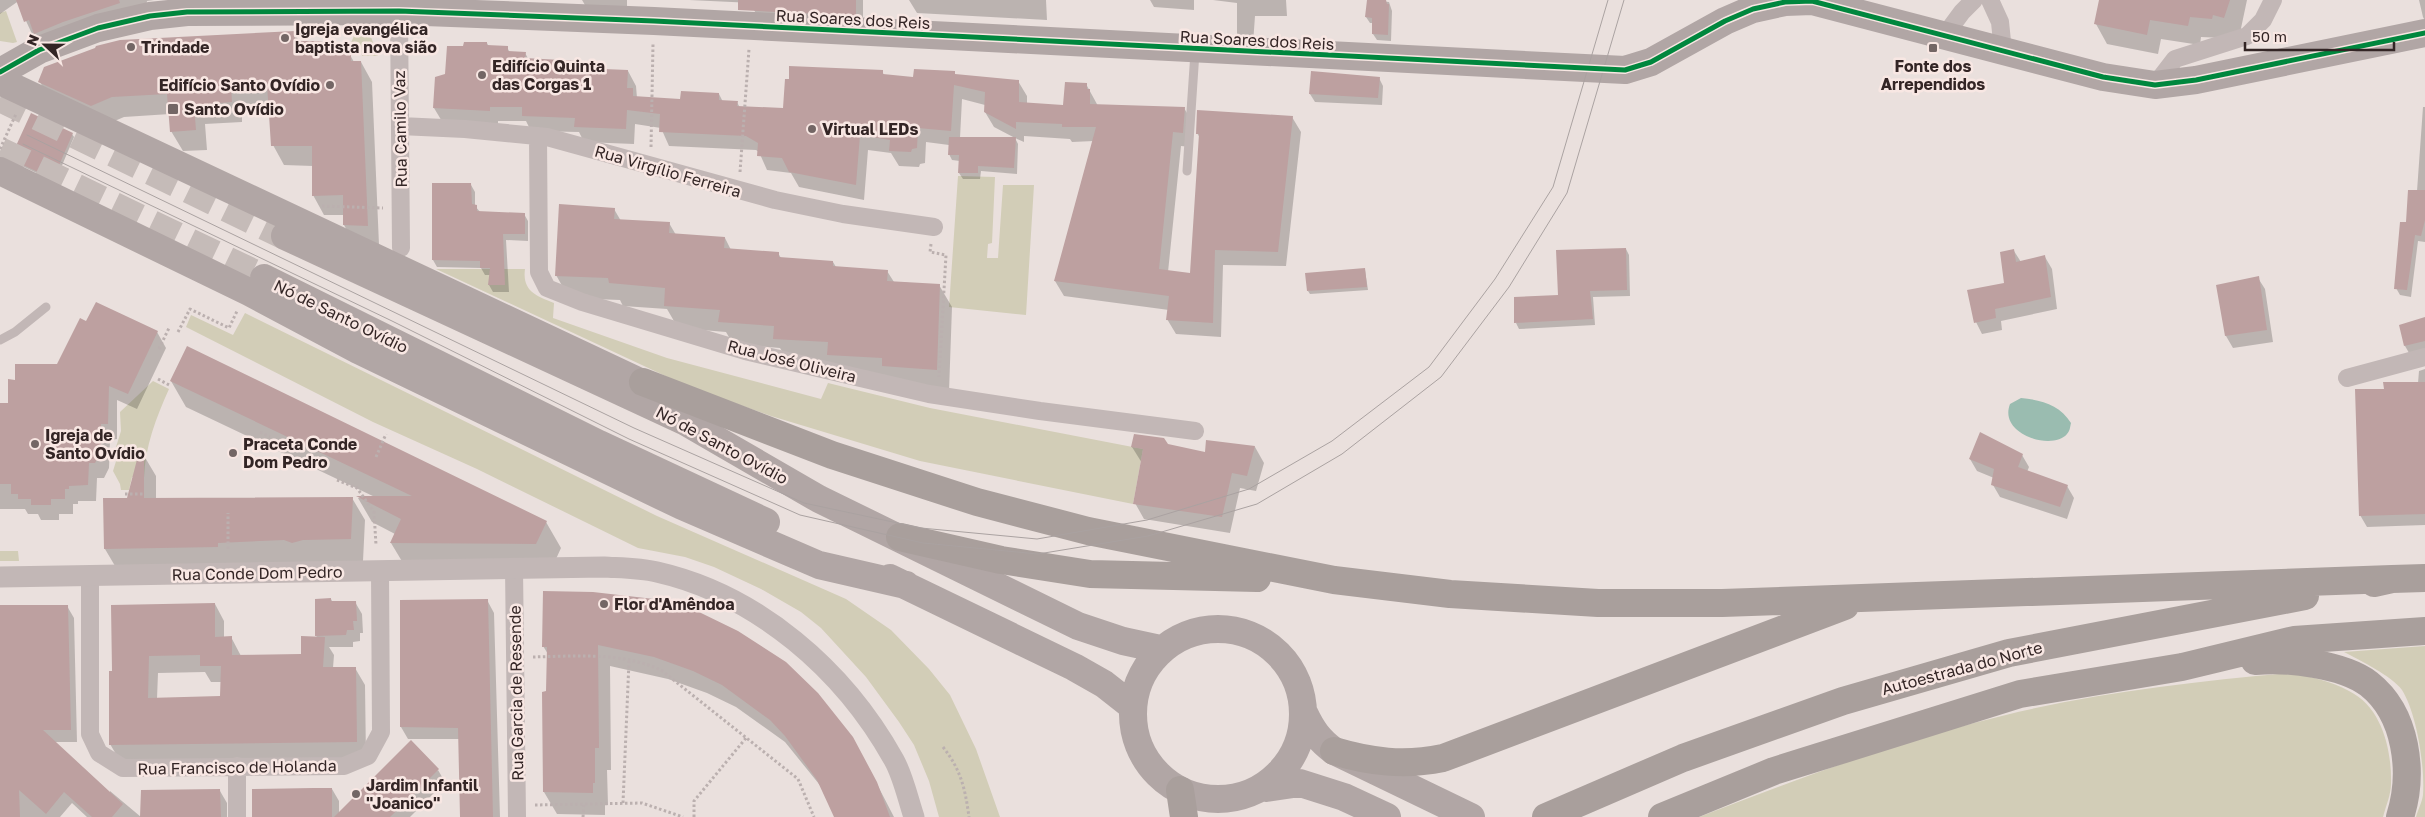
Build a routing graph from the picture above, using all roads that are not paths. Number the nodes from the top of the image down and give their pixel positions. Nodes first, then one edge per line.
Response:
1 (1974, 0) edge
2 (1990, 0) edge
3 (2273, 0) edge
4 (149, 8) edge
5 (399, 10) junction
6 (2425, 33) edge
7 (1945, 35) junction
8 (1195, 49) junction
9 (2003, 51) junction
10 (0, 72) edge
11 (0, 81) edge
12 (2155, 85) junction
13 (400, 126) junction
14 (538, 136) junction
15 (0, 171) edge
16 (1188, 171) dead end
17 (934, 227) road end
18 (285, 236) tunnel mouth
19 (401, 248) dead end
20 (264, 278) tunnel mouth
21 (46, 307) dead end
22 (0, 340) edge
23 (2425, 357) edge
24 (2347, 378) dead end
25 (643, 382) junction
26 (1195, 430) dead end
27 (819, 498) junction
28 (900, 537) junction
29 (514, 568) junction
30 (380, 570) junction
31 (90, 576) junction
32 (0, 577) edge
33 (2425, 578) edge
34 (2392, 579) junction
35 (1334, 580) junction
36 (906, 586) junction
37 (1867, 598) junction
38 (2425, 631) edge
39 (1160, 649) junction
40 (2182, 667) junction
41 (1132, 706) junction
42 (1304, 713) junction
43 (1334, 752) junction
44 (236, 766) junction
45 (1266, 788) junction
46 (1180, 790) junction
47 (517, 811) edge
48 (1554, 813) edge
49 (237, 817) edge
50 (914, 817) edge
51 (1184, 817) edge
52 (1387, 817) edge
53 (1471, 817) edge
54 (1662, 817) edge
55 (2400, 817) edge

1 - 7 street
2 - 9 street
3 - 12 street
4 - 5 main road, Rua Soares dos Reis
4 - 10 main road, Rua Soares dos Reis
5 - 8 main road, Rua Soares dos Reis
5 - 13 street, Rua Camilo Vaz
6 - 12 main road, Rua Soares dos Reis
7 - 8 main road, Rua Soares dos Reis
7 - 9 main road, Rua Soares dos Reis
8 - 16 lane
9 - 12 main road, Rua Soares dos Reis
11 - 25 main road
13 - 14 street, Rua Virgílio Ferreira
13 - 19 street, Rua Camilo Vaz
14 - 17 street, Rua Virgílio Ferreira
14 - 26 street, Rua José Oliveira
15 - 36 main road
18 - 27 main road, Nó de Santo Ovídio
20 - 36 main road, Nó de Santo Ovídio
21 - 22 lane
23 - 24 street
25 - 27 main road
25 - 35 highway
27 - 28 main road, Nó de Santo Ovídio
28 - 35 highway
28 - 39 main road, Nó de Santo Ovídio
29 - 30 street, Rua Conde Dom Pedro
29 - 47 street, Rua Garcia de Resende
29 - 50 street, Rua Conde Dom Pedro
30 - 31 street, Rua Conde Dom Pedro
30 - 44 street, Rua Francisco de Holanda
31 - 32 street, Rua Conde Dom Pedro
31 - 44 street, Rua Francisco de Holanda
33 - 34 highway, Autoestrada do Norte
34 - 37 highway
34 - 48 highway, Autoestrada do Norte
35 - 37 highway
36 - 41 main road
37 - 43 highway
38 - 40 highway
39 - 41 main road
39 - 42 main road
40 - 54 highway
40 - 55 highway
41 - 46 main road
42 - 43 main road
42 - 45 main road
43 - 53 main road
44 - 49 street
45 - 46 main road
45 - 52 main road
46 - 51 highway

